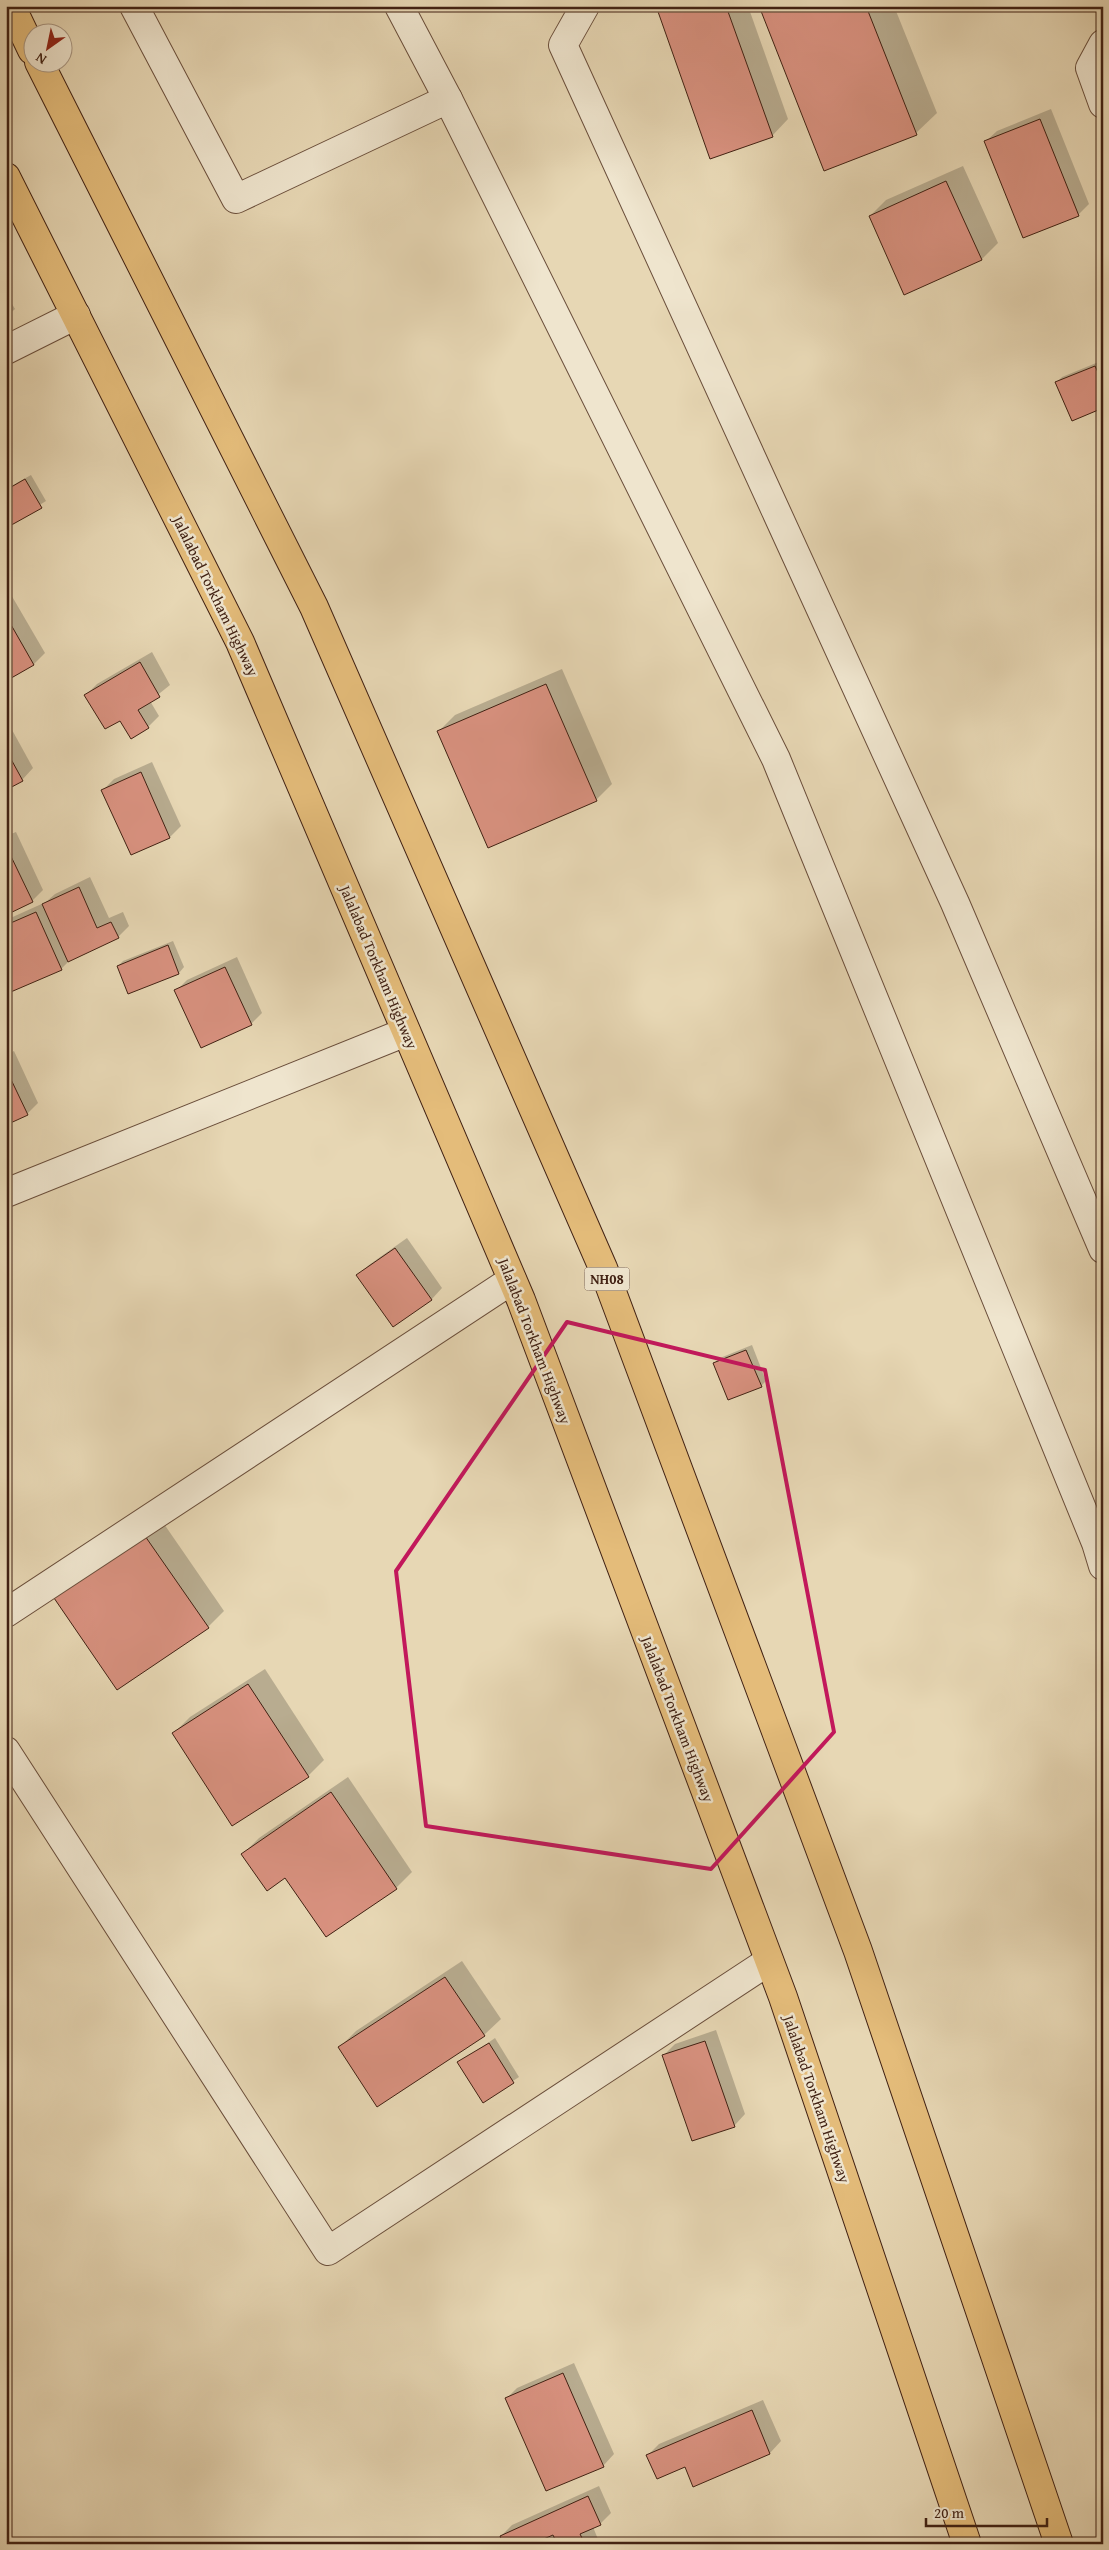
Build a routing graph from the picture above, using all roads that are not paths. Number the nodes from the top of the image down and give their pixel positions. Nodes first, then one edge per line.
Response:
1 (10, 6) edge
2 (134, 6) edge
3 (399, 6) edge
4 (585, 6) edge
5 (22, 30) edge
6 (1103, 44) edge
7 (44, 72) edge
8 (448, 98) junction
9 (1103, 104) edge
10 (6, 177) edge
11 (76, 315) junction
12 (6, 350) edge
13 (406, 1032) junction
14 (6, 1193) edge
15 (1103, 1249) edge
16 (512, 1280) junction
17 (1103, 1566) edge
18 (6, 1613) edge
19 (6, 1751) edge
20 (769, 1960) junction
21 (967, 2544) edge
22 (1059, 2544) edge

1 - 5 highway
2 - 8 street
3 - 8 street
4 - 15 street
6 - 9 street
7 - 22 highway, NH08
8 - 17 street
10 - 11 highway, Jalalabad Torkham Highway
11 - 12 street
11 - 13 highway, Jalalabad Torkham Highway
13 - 14 street
13 - 16 highway, Jalalabad Torkham Highway
16 - 18 street
16 - 20 highway, Jalalabad Torkham Highway
19 - 20 street
20 - 21 highway, Jalalabad Torkham Highway

